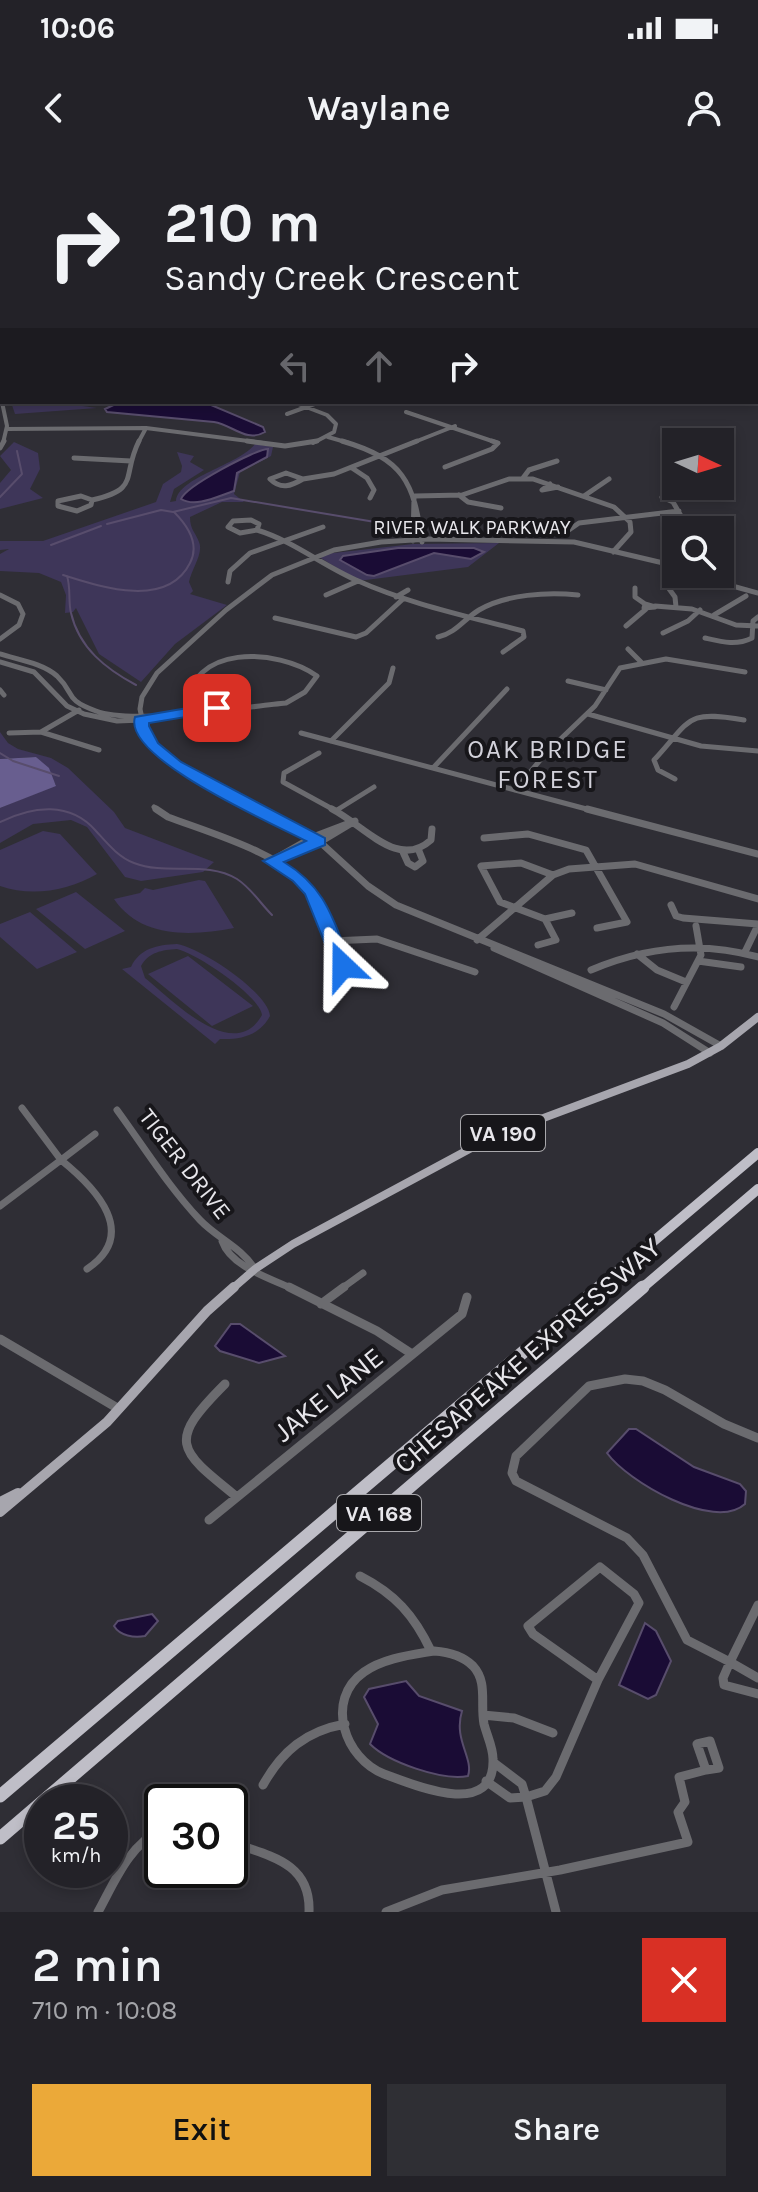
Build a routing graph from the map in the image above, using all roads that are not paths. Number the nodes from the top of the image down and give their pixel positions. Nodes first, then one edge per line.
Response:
1 (2, 404) edge
2 (298, 404) edge
3 (314, 404) edge
4 (305, 407) junction
5 (406, 412) dead end
6 (287, 414) dead end
7 (455, 426) junction
8 (146, 428) junction
9 (7, 429) junction
10 (328, 437) junction
11 (0, 448) edge
12 (381, 456) junction
13 (74, 458) dead end
14 (131, 461) junction
15 (557, 461) dead end
16 (445, 467) dead end
17 (352, 468) junction
18 (523, 478) junction
19 (303, 479) junction
20 (609, 479) dead end
21 (550, 484) junction
22 (558, 487) junction
23 (459, 495) junction
24 (415, 496) junction
25 (584, 496) junction
26 (370, 498) dead end
27 (92, 500) junction
28 (669, 500) edge
29 (501, 508) dead end
30 (679, 511) junction
31 (682, 516) edge
32 (627, 517) junction
33 (323, 527) dead end
34 (257, 530) junction
35 (566, 532) dead end
36 (285, 539) junction
37 (413, 541) junction
38 (422, 541) junction
39 (613, 552) junction
40 (316, 555) junction
41 (662, 564) edge
42 (358, 581) junction
43 (228, 582) dead end
44 (734, 583) edge
45 (734, 584) edge
46 (635, 588) dead end
47 (669, 588) edge
48 (408, 590) dead end
49 (758, 590) edge
50 (0, 595) edge
51 (326, 595) dead end
52 (578, 595) dead end
53 (746, 596) dead end
54 (400, 598) junction
55 (646, 607) junction
56 (676, 607) junction
57 (700, 610) junction
58 (714, 615) junction
59 (471, 616) junction
60 (758, 617) edge
61 (275, 618) dead end
62 (626, 626) dead end
63 (756, 626) edge
64 (663, 633) dead end
65 (438, 637) dead end
66 (705, 638) dead end
67 (0, 639) edge
68 (628, 649) dead end
69 (503, 652) dead end
70 (0, 654) edge
71 (0, 662) edge
72 (641, 662) junction
73 (36, 663) junction
74 (393, 668) dead end
75 (27, 669) junction
76 (745, 672) dead end
77 (568, 681) dead end
78 (507, 689) dead end
79 (606, 690) junction
80 (85, 708) junction
81 (187, 710) junction
82 (77, 711) junction
83 (588, 714) junction
84 (140, 718) junction
85 (744, 720) dead end
86 (41, 732) junction
87 (9, 733) dead end
88 (301, 733) dead end
89 (673, 739) junction
90 (331, 741) junction
91 (99, 750) dead end
92 (758, 751) edge
93 (319, 753) dead end
94 (433, 768) junction
95 (675, 779) dead end
96 (374, 787) dead end
97 (515, 790) junction
98 (154, 807) dead end
99 (337, 810) junction
100 (355, 821) junction
101 (432, 829) dead end
102 (484, 838) dead end
103 (316, 840) junction
104 (419, 851) junction
105 (403, 852) junction
106 (758, 854) edge
107 (271, 861) junction
108 (596, 866) junction
109 (553, 875) junction
110 (758, 899) edge
111 (671, 905) dead end
112 (516, 909) junction
113 (572, 913) dead end
114 (545, 919) junction
115 (758, 925) edge
116 (696, 926) dead end
117 (597, 928) dead end
118 (477, 940) junction
119 (332, 941) junction
120 (538, 945) dead end
121 (492, 946) junction
122 (702, 948) junction
123 (745, 952) junction
124 (637, 954) junction
125 (758, 957) edge
126 (698, 961) junction
127 (343, 966) dead end
128 (741, 967) dead end
129 (591, 970) dead end
130 (475, 972) dead end
131 (686, 982) junction
132 (674, 1007) dead end
133 (758, 1017) edge
134 (721, 1046) junction
135 (710, 1053) junction
136 (22, 1108) dead end
137 (117, 1110) dead end
138 (95, 1134) dead end
139 (758, 1153) edge
140 (61, 1160) junction
141 (758, 1189) edge
142 (0, 1206) edge
143 (87, 1269) dead end
144 (255, 1269) junction
145 (363, 1273) dead end
146 (467, 1297) dead end
147 (321, 1304) junction
148 (0, 1339) edge
149 (412, 1354) junction
150 (225, 1384) dead end
151 (119, 1409) junction
152 (758, 1438) edge
153 (37, 1483) junction
154 (237, 1497) junction
155 (0, 1502) edge
156 (0, 1512) edge
157 (209, 1520) dead end
158 (360, 1576) dead end
159 (758, 1605) edge
160 (431, 1651) junction
161 (730, 1662) junction
162 (758, 1678) edge
163 (598, 1680) junction
164 (758, 1694) edge
165 (483, 1715) junction
166 (345, 1724) junction
167 (553, 1733) dead end
168 (493, 1762) junction
169 (706, 1770) dead end
170 (486, 1781) junction
171 (263, 1785) dead end
172 (0, 1796) edge
173 (526, 1797) junction
174 (0, 1838) edge
175 (144, 1839) edge
176 (248, 1849) edge
177 (546, 1873) junction
178 (98, 1912) edge
179 (309, 1912) edge
180 (386, 1912) edge
181 (556, 1912) edge

1 - 9 street
2 - 4 street
3 - 4 street
4 - 6 street
4 - 10 street
5 - 7 street
7 - 12 street
7 - 16 street
8 - 9 street
8 - 10 street
8 - 14 street
9 - 11 street
10 - 12 street
12 - 17 street
12 - 24 street
13 - 14 street
14 - 27 street
15 - 18 street
17 - 19 street
17 - 26 street
18 - 21 street
18 - 23 street
19 - 19 street
20 - 25 street
21 - 22 street
21 - 22 street
22 - 25 street
23 - 24 street
23 - 29 street
24 - 37 street
24 - 38 street
25 - 32 street
27 - 27 street
28 - 30 street
30 - 31 street
30 - 32 street
32 - 35 street
32 - 39 street
33 - 36 street
34 - 34 street
34 - 36 street
36 - 40 street
36 - 43 street
37 - 38 street, RIVER WALK PARKWAY
37 - 40 street, RIVER WALK PARKWAY
38 - 39 street, RIVER WALK PARKWAY
39 - 41 street, RIVER WALK PARKWAY
40 - 42 street
40 - 84 street, RIVER WALK PARKWAY
42 - 51 street
42 - 54 street
44 - 49 street
45 - 49 street
46 - 55 street
47 - 56 street
48 - 54 street
50 - 67 street
52 - 59 street
53 - 58 street
54 - 59 street
54 - 61 street
55 - 56 street
55 - 62 street
56 - 57 street
57 - 58 street
57 - 64 street
58 - 63 street
59 - 65 street
59 - 69 street
60 - 63 street
63 - 66 street
68 - 72 street
70 - 73 street
71 - 75 street
72 - 76 street
72 - 79 street
73 - 75 street
73 - 80 street
74 - 90 street
75 - 82 street
77 - 79 street
78 - 94 street
79 - 83 street
80 - 82 street
80 - 84 street
81 - 81 street
81 - 84 street
82 - 84 street
82 - 86 street
83 - 89 street
83 - 97 street
84 - 103 street
85 - 89 street
86 - 87 street
86 - 91 street
88 - 90 street
89 - 92 street
89 - 95 street
90 - 94 street
93 - 99 street
94 - 97 street
96 - 99 street
97 - 106 street
98 - 107 street
99 - 100 street
100 - 103 street
100 - 105 street
101 - 104 street
102 - 108 street
103 - 107 street
103 - 118 street
104 - 105 street
104 - 105 street
107 - 119 street
108 - 109 street
108 - 110 street
108 - 117 street
109 - 112 street
109 - 112 street
111 - 115 street
112 - 114 street
112 - 118 street
113 - 114 street
114 - 120 street
115 - 123 street
116 - 122 street
118 - 121 street
119 - 127 street
119 - 130 street
121 - 134 street
121 - 135 street
122 - 123 street
122 - 124 street
122 - 126 street
123 - 125 street
124 - 129 street
124 - 131 street
126 - 128 street
126 - 131 street
131 - 132 street
133 - 134 main road, VA 190
134 - 135 main road, VA 190
135 - 144 main road, VA 190
136 - 140 street
137 - 144 street, TIGER DRIVE
138 - 140 street
139 - 172 highway, CHESAPEAKE EXPRESSWAY / VA 168
140 - 142 street
140 - 143 street
141 - 174 highway, CHESAPEAKE EXPRESSWAY / VA 168
144 - 147 street, TIGER DRIVE
144 - 151 main road, VA 190
145 - 147 street
146 - 149 street, JAKE LANE
147 - 149 street, TIGER DRIVE
148 - 151 street
149 - 154 street, JAKE LANE
150 - 154 street
151 - 153 main road, VA 190
152 - 161 street
153 - 155 main road
153 - 156 main road, VA 190
154 - 157 street, JAKE LANE
158 - 160 street
159 - 161 street
160 - 165 street
160 - 166 street
161 - 162 street
161 - 164 street
163 - 163 street
163 - 173 street
165 - 167 street
165 - 168 street
166 - 170 street
166 - 171 street
168 - 170 street
168 - 173 street
169 - 177 street
170 - 173 street
173 - 177 street
175 - 178 street
176 - 179 street
177 - 180 street
177 - 181 street

